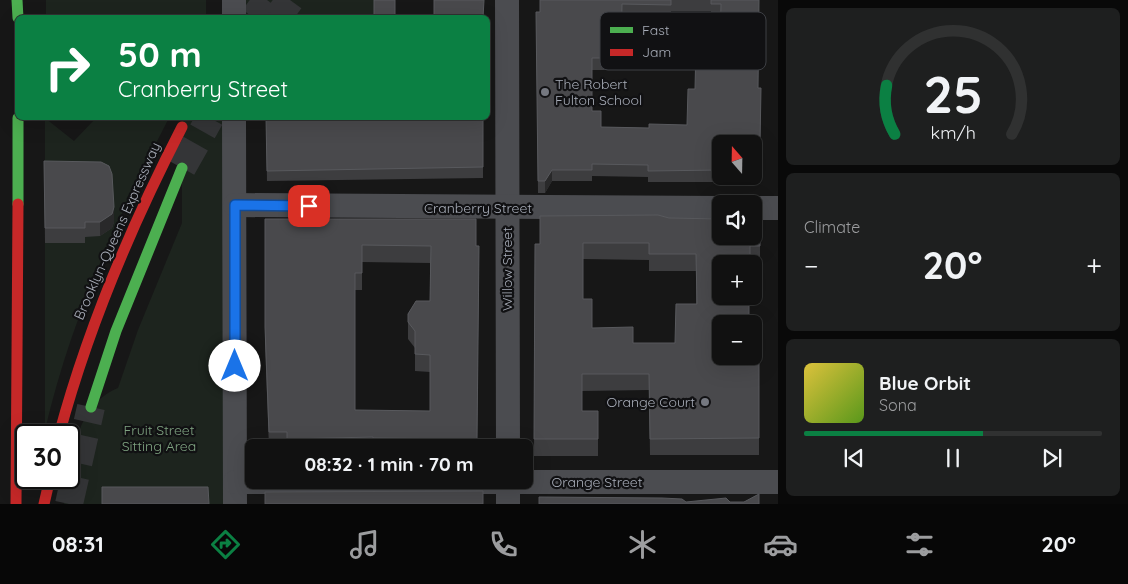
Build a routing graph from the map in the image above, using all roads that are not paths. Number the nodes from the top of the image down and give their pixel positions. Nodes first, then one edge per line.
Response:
1 (18, 0) edge
2 (234, 0) edge
3 (507, 0) edge
4 (18, 15) edge
5 (234, 15) edge
6 (18, 120) edge
7 (234, 120) edge
8 (182, 127) dead end
9 (182, 168) tunnel mouth
10 (235, 205) junction
11 (507, 208) junction
12 (712, 208) edge
13 (762, 208) edge
14 (778, 208) edge
15 (91, 407) tunnel mouth
16 (62, 424) edge
17 (508, 439) edge
18 (778, 482) edge
19 (533, 488) edge
20 (47, 489) edge
21 (508, 489) edge
22 (235, 493) edge
23 (16, 504) edge
24 (44, 504) edge

1 - 4 main road
2 - 5 street
3 - 11 street, Willow Street
6 - 23 main road
7 - 10 street
8 - 16 main road, Brooklyn-Queens Expressway
9 - 15 main road, bridge
10 - 11 street, Cranberry Street
10 - 22 street
11 - 12 street, Cranberry Street
11 - 17 street, Willow Street
13 - 14 street
18 - 19 street, Orange Street
20 - 24 main road
21 - 22 street, Orange Street

